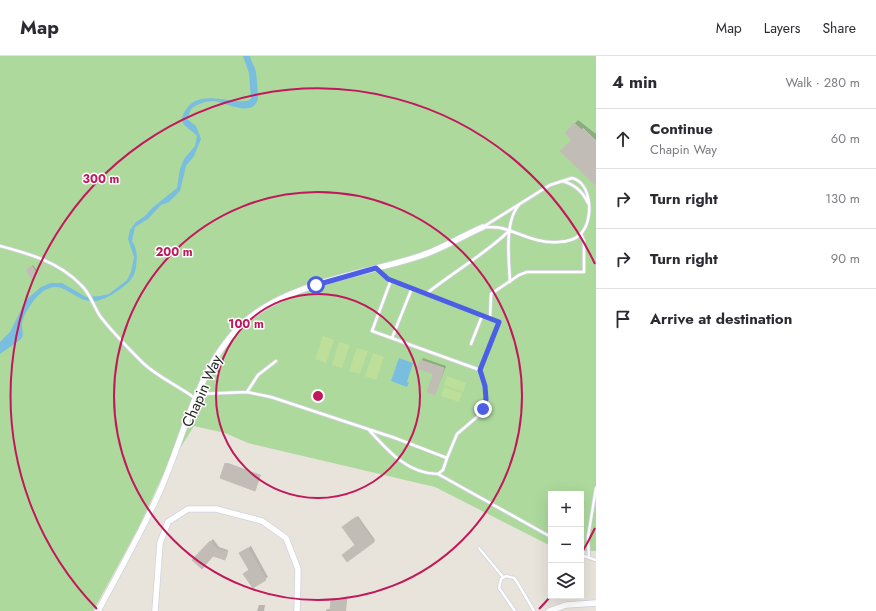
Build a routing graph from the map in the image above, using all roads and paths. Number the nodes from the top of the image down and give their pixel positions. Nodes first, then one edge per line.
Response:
1 (561, 181) junction
2 (524, 201) junction
3 (588, 203) junction
4 (483, 227) junction
5 (509, 231) junction
6 (580, 234) junction
7 (0, 246) edge
8 (376, 268) junction
9 (391, 280) junction
10 (510, 282) junction
11 (412, 288) junction
12 (426, 294) junction
13 (482, 316) junction
14 (490, 319) junction
15 (392, 338) junction
16 (471, 344) dead end
17 (276, 361) dead end
18 (480, 370) junction
19 (247, 392) junction
20 (198, 396) junction
21 (369, 430) junction
22 (447, 458) junction
23 (438, 474) junction
24 (596, 488) edge
25 (548, 535) edge
26 (479, 548) dead end
27 (584, 556) edge
28 (589, 558) junction
29 (596, 560) edge
30 (503, 577) junction
31 (596, 603) edge
32 (98, 611) edge
33 (155, 611) edge
34 (297, 611) edge
35 (515, 611) edge
36 (534, 611) edge
37 (549, 611) edge

1 - 2 lane
1 - 3 lane
1 - 3 lane
2 - 4 lane
2 - 5 lane
3 - 6 lane
4 - 5 lane
4 - 8 street, Chapin Way
5 - 6 lane
5 - 10 lane
5 - 12 lane
6 - 10 lane
7 - 20 lane
8 - 9 lane
8 - 20 street, Chapin Way
9 - 11 lane
9 - 15 lane
10 - 14 lane
11 - 12 lane
11 - 15 lane
12 - 13 lane
13 - 14 lane
13 - 16 lane
14 - 18 lane
15 - 18 lane
17 - 19 lane
18 - 22 lane
19 - 20 lane
19 - 21 lane
20 - 32 street, Chapin Way
21 - 22 lane
21 - 23 lane
22 - 23 lane
23 - 25 lane
24 - 28 lane
26 - 30 lane
27 - 28 lane
28 - 29 lane
30 - 35 lane
30 - 36 lane
31 - 37 street
33 - 34 street

